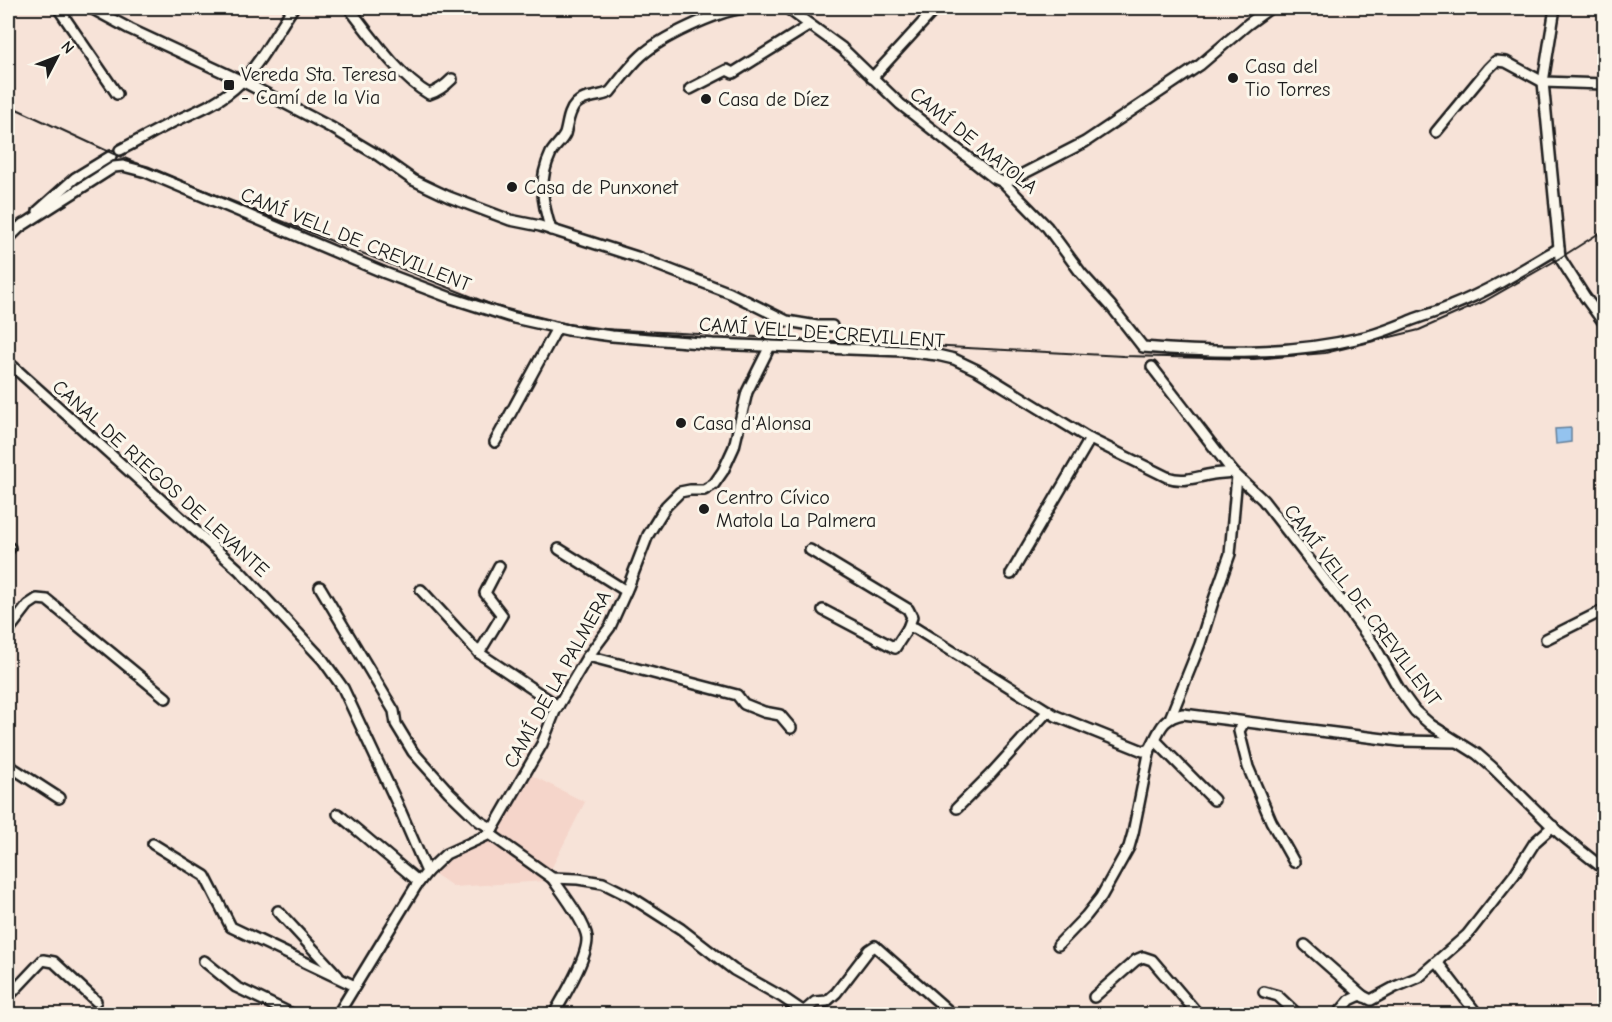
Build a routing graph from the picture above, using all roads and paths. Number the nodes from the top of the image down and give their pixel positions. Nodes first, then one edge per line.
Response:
1 (58, 8) edge
2 (92, 8) edge
3 (293, 8) edge
4 (349, 8) edge
5 (743, 8) edge
6 (787, 8) edge
7 (936, 8) edge
8 (1270, 8) edge
9 (1555, 8) edge
10 (810, 25) junction
11 (872, 78) junction
12 (452, 79) dead end
13 (242, 81) junction
14 (1543, 82) junction
15 (1605, 84) edge
16 (690, 89) dead end
17 (117, 94) dead end
18 (1436, 132) dead end
19 (120, 150) dead end
20 (111, 156) dead end
21 (1003, 182) junction
22 (20, 227) junction
23 (551, 230) junction
24 (8, 239) edge
25 (1559, 248) junction
26 (1605, 323) edge
27 (831, 326) dead end
28 (557, 327) junction
29 (770, 346) junction
30 (8, 363) edge
31 (1152, 367) dead end
32 (1090, 440) junction
33 (495, 442) dead end
34 (1235, 474) junction
35 (559, 549) dead end
36 (810, 550) dead end
37 (500, 566) dead end
38 (1011, 574) dead end
39 (320, 587) dead end
40 (421, 590) dead end
41 (626, 591) junction
42 (822, 610) dead end
43 (1605, 610) edge
44 (908, 628) junction
45 (8, 631) edge
46 (1546, 639) dead end
47 (479, 653) junction
48 (588, 656) junction
49 (166, 698) dead end
50 (558, 706) junction
51 (1048, 711) junction
52 (1171, 716) junction
53 (1245, 722) junction
54 (791, 728) dead end
55 (1458, 742) junction
56 (1152, 745) junction
57 (8, 765) edge
58 (59, 798) dead end
59 (1214, 800) dead end
60 (957, 807) dead end
61 (338, 814) dead end
62 (1552, 826) junction
63 (491, 832) junction
64 (153, 844) dead end
65 (1294, 862) dead end
66 (1605, 869) edge
67 (427, 872) junction
68 (552, 878) junction
69 (419, 882) junction
70 (278, 911) dead end
71 (1058, 945) dead end
72 (1305, 945) dead end
73 (204, 961) dead end
74 (1437, 962) junction
75 (342, 980) junction
76 (356, 986) junction
77 (1263, 992) dead end
78 (8, 997) edge
79 (1094, 997) dead end
80 (1364, 997) junction
81 (96, 1001) dead end
82 (291, 1014) edge
83 (338, 1014) edge
84 (554, 1014) edge
85 (804, 1014) edge
86 (952, 1014) edge
87 (1198, 1014) edge
88 (1297, 1014) edge
89 (1338, 1014) edge
90 (1477, 1014) edge

1 - 17 street
2 - 13 street
3 - 13 street
4 - 12 street
5 - 23 street
6 - 10 street, CAMÍ DE MATOLA
7 - 11 street
8 - 21 street
9 - 14 street
10 - 11 street, CAMÍ DE MATOLA
10 - 16 street
11 - 21 street, CAMÍ DE MATOLA
13 - 19 street
13 - 23 street
14 - 15 street
14 - 18 street
14 - 25 street
20 - 22 street
21 - 25 street, CAMÍ DE MATOLA
22 - 24 street
22 - 28 street, CAMÍ VELL DE CREVILLENT
23 - 27 street
25 - 26 street
28 - 29 street, CAMÍ VELL DE CREVILLENT
28 - 33 street
29 - 32 street, CAMÍ VELL DE CREVILLENT
29 - 41 street, CAMÍ DE LA PALMERA
30 - 67 street, CANAL DE RIEGOS DE LEVANTE
31 - 34 street
32 - 34 street, CAMÍ VELL DE CREVILLENT
32 - 38 street
34 - 52 street
34 - 55 street, CAMÍ VELL DE CREVILLENT
35 - 41 street
36 - 44 street
37 - 47 street
39 - 63 street
40 - 47 street
41 - 48 street, CAMÍ DE LA PALMERA
42 - 44 street
43 - 46 street
44 - 51 street
45 - 49 street
47 - 50 street
48 - 50 street, CAMÍ DE LA PALMERA
48 - 54 street
50 - 63 street, CAMÍ DE LA PALMERA
51 - 56 street
51 - 60 street
52 - 53 street
52 - 56 street
53 - 55 street
53 - 65 street
55 - 62 street, CAMÍ VELL DE CREVILLENT
56 - 59 street
56 - 71 street
57 - 58 street
61 - 69 street
62 - 66 street, CAMÍ VELL DE CREVILLENT
62 - 74 street
63 - 67 street
63 - 68 street
64 - 75 street
67 - 69 street
68 - 84 street
68 - 85 street
69 - 76 street
70 - 75 street
72 - 80 street
73 - 82 street
74 - 80 street
74 - 90 street
75 - 76 street
76 - 83 street
77 - 88 street
78 - 81 street
79 - 87 street
80 - 89 street
85 - 86 street

